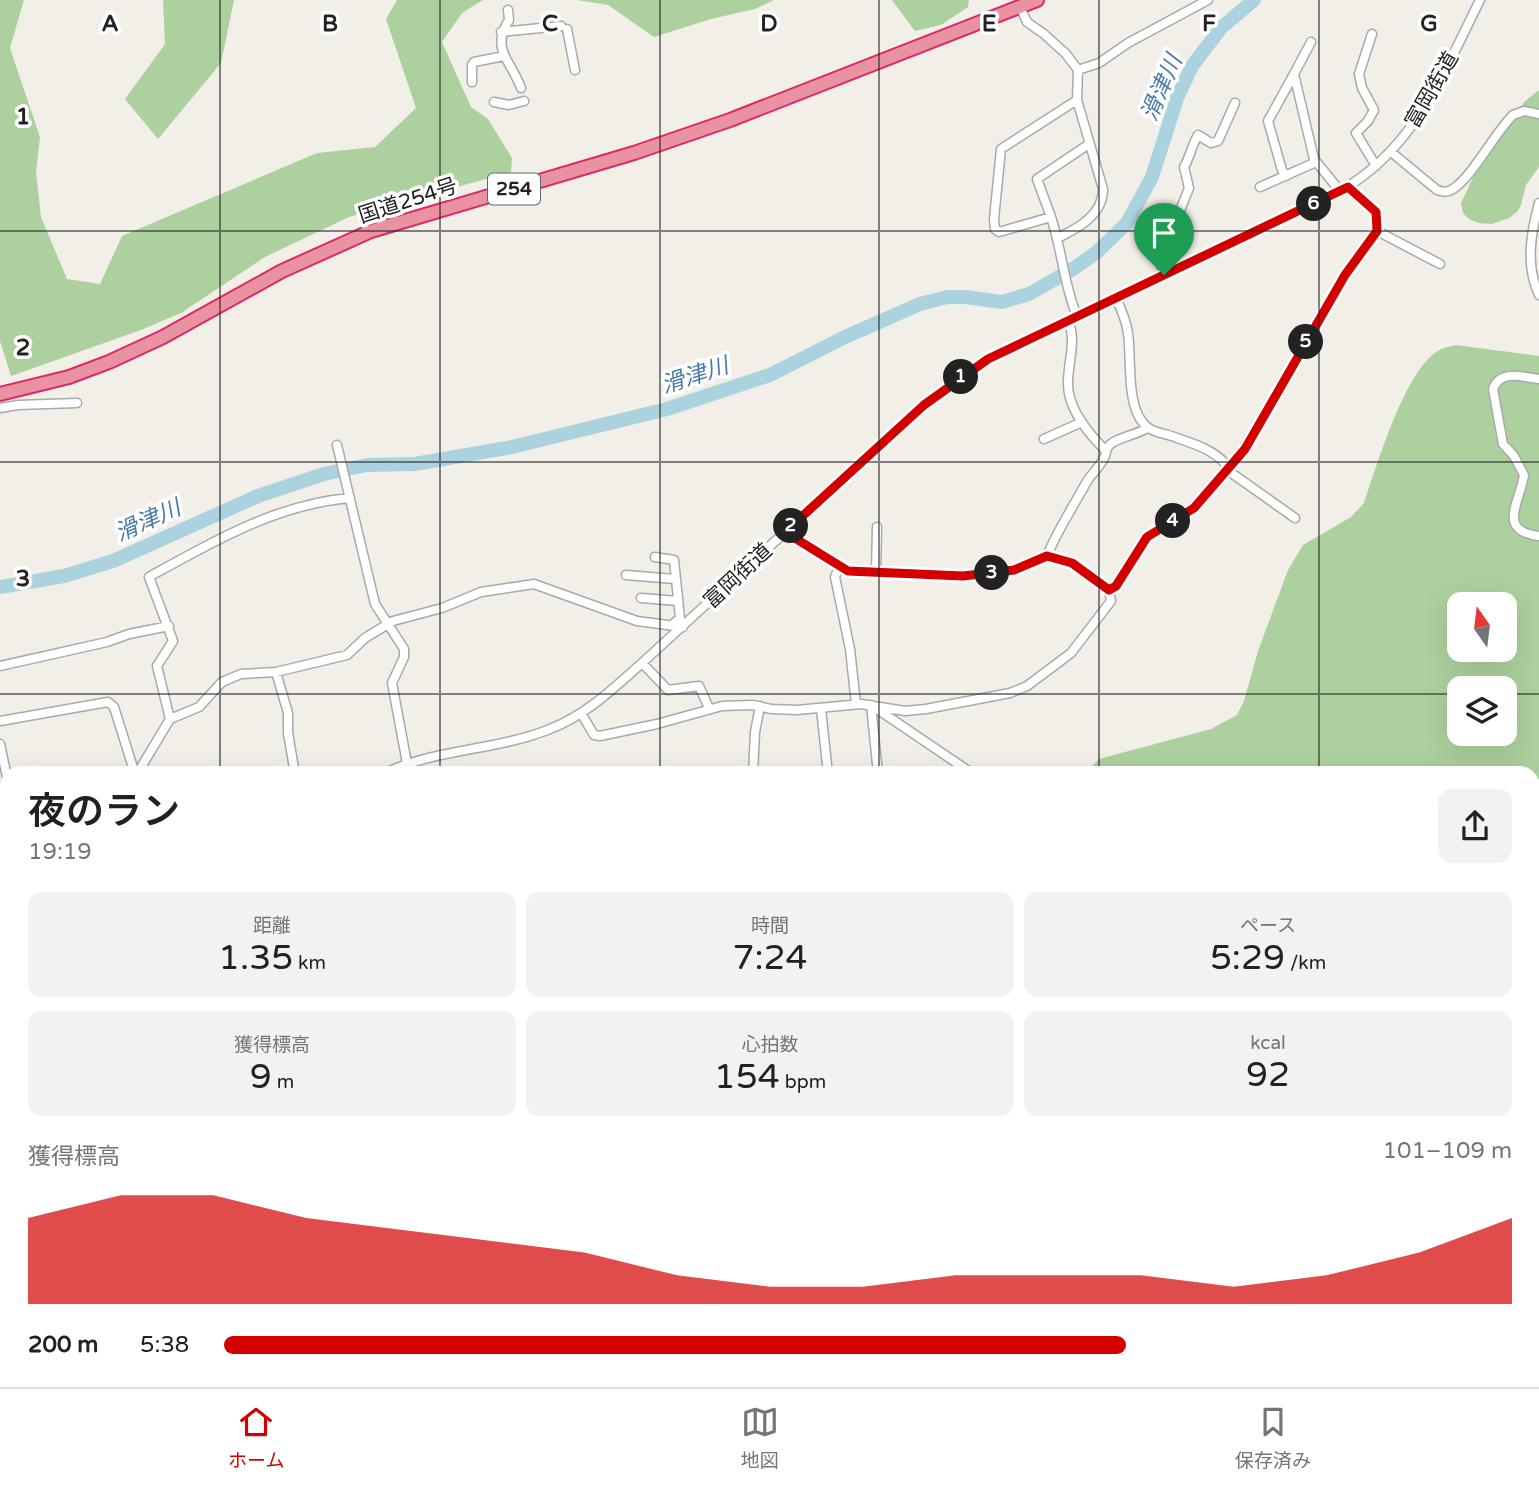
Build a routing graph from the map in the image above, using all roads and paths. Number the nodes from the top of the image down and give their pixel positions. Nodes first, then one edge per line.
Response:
1 (1037, 0) edge
2 (1208, 0) edge
3 (1480, 0) edge
4 (1020, 7) junction
5 (508, 10) dead end
6 (501, 33) junction
7 (1372, 34) dead end
8 (1311, 41) dead end
9 (504, 57) junction
10 (575, 70) dead end
11 (1078, 70) junction
12 (1294, 74) junction
13 (472, 82) dead end
14 (521, 88) dead end
15 (1077, 100) junction
16 (524, 101) dead end
17 (494, 102) dead end
18 (1235, 103) dead end
19 (1539, 114) edge
20 (1089, 144) junction
21 (1391, 152) junction
22 (1316, 162) junction
23 (1376, 166) junction
24 (1286, 176) junction
25 (1260, 187) dead end
26 (1344, 189) junction
27 (1539, 203) edge
28 (1051, 217) junction
29 (1377, 231) junction
30 (1059, 241) junction
31 (1440, 264) dead end
32 (1164, 275) junction
33 (1539, 295) edge
34 (1116, 298) junction
35 (1077, 316) junction
36 (1068, 321) junction
37 (1539, 379) edge
38 (0, 394) edge
39 (77, 403) dead end
40 (0, 408) edge
41 (1082, 422) junction
42 (1147, 428) junction
43 (1044, 439) dead end
44 (337, 446) dead end
45 (1105, 450) junction
46 (1228, 467) junction
47 (349, 497) junction
48 (1295, 518) dead end
49 (877, 527) dead end
50 (785, 532) junction
51 (1539, 536) edge
52 (1047, 556) junction
53 (655, 557) dead end
54 (839, 567) junction
55 (876, 572) junction
56 (626, 575) dead end
57 (675, 579) junction
58 (1109, 590) junction
59 (641, 598) dead end
60 (678, 601) junction
61 (387, 624) junction
62 (673, 624) junction
63 (169, 626) junction
64 (683, 627) junction
65 (642, 663) junction
66 (0, 666) edge
67 (276, 672) junction
68 (856, 704) junction
69 (871, 705) junction
70 (760, 706) junction
71 (709, 708) junction
72 (821, 709) junction
73 (581, 713) junction
74 (170, 719) junction
75 (0, 721) edge
76 (0, 744) edge
77 (406, 764) junction
78 (5, 766) edge
79 (133, 766) edge
80 (141, 766) edge
81 (294, 766) edge
82 (401, 766) edge
83 (753, 766) edge
84 (827, 766) edge
85 (877, 766) edge
86 (961, 766) edge

1 - 4 highway, 国道254号 / 254
2 - 11 street
3 - 21 street, 富岡街道
4 - 11 street
4 - 38 highway, 国道254号 / 254
5 - 6 street
6 - 9 street
6 - 10 street
7 - 23 street
8 - 12 street
9 - 13 street
9 - 14 street
11 - 15 street
12 - 22 street
12 - 24 street
15 - 20 street
15 - 28 street
16 - 17 street
18 - 32 street
19 - 21 street
20 - 28 street
20 - 30 street
21 - 23 street, 富岡街道
22 - 24 street
22 - 26 street
23 - 26 street, 富岡街道
24 - 25 street
26 - 29 street
26 - 32 street, 富岡街道
27 - 33 street
28 - 30 street
29 - 31 street
29 - 46 street
30 - 35 street
32 - 34 street, 富岡街道
34 - 35 street, 富岡街道
34 - 42 street
35 - 36 street, 富岡街道
36 - 41 street
36 - 50 street, 富岡街道
37 - 51 street
39 - 40 street
41 - 43 street
41 - 45 street
42 - 45 street
42 - 46 street
44 - 47 street
45 - 52 street
46 - 48 street
46 - 58 street
47 - 61 street
47 - 63 street
49 - 55 street
50 - 54 street
50 - 64 street, 富岡街道
52 - 55 street
52 - 58 street
53 - 57 street
54 - 55 street
54 - 68 street
56 - 57 street
57 - 60 street
58 - 69 street
59 - 60 street
60 - 62 street
61 - 62 street
61 - 67 street
61 - 77 street
62 - 64 street
63 - 66 street
63 - 74 street
64 - 65 street, 富岡街道
65 - 71 street
65 - 73 street, 富岡街道
67 - 74 street
67 - 81 street
68 - 69 street
68 - 72 street
69 - 85 street
69 - 86 street
70 - 71 street
70 - 72 street
70 - 83 street
71 - 73 street
72 - 84 street
73 - 77 street, 富岡街道
74 - 80 street
75 - 79 street
76 - 78 street
77 - 82 street, 富岡街道

